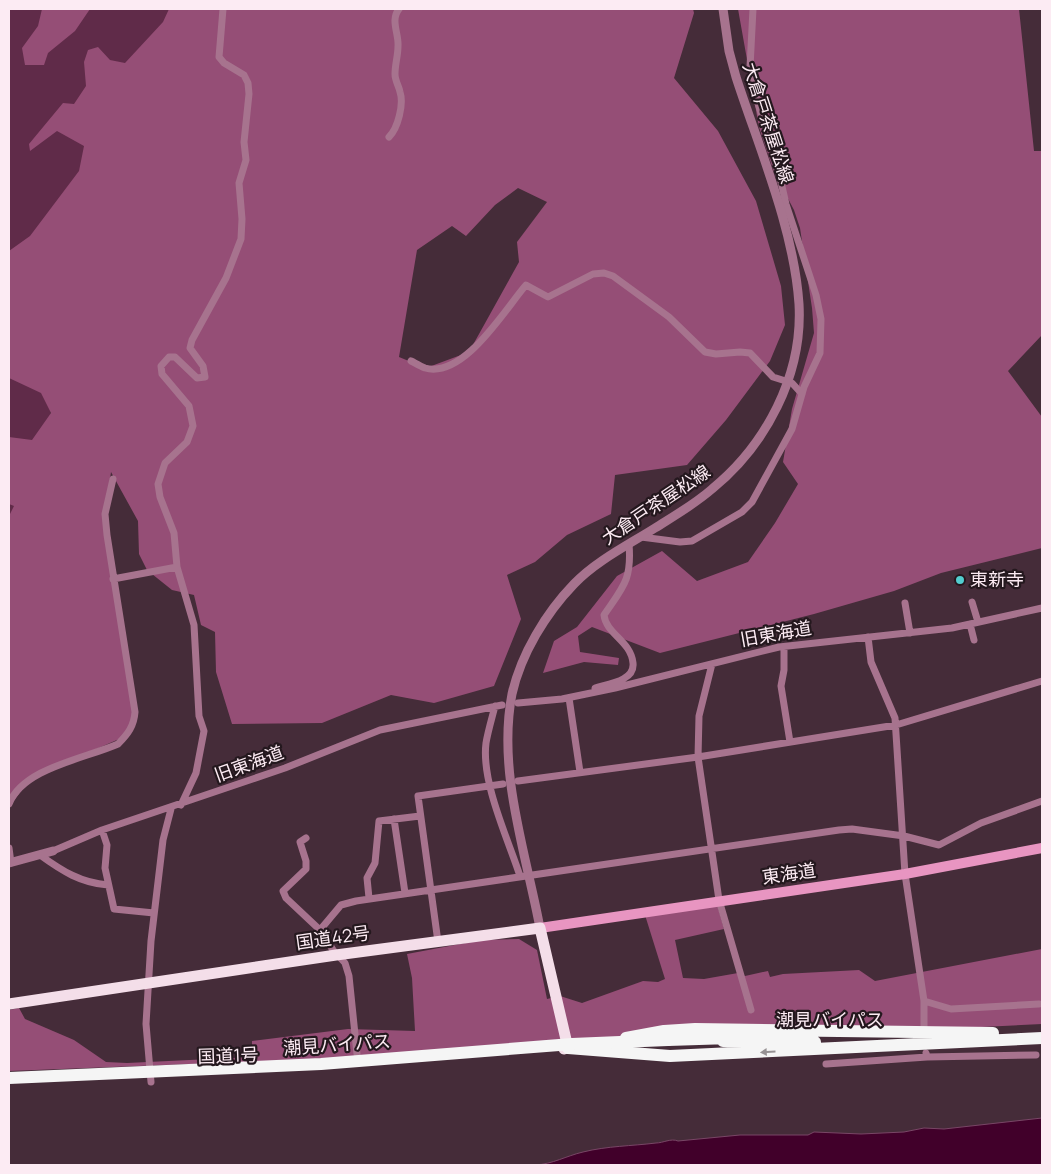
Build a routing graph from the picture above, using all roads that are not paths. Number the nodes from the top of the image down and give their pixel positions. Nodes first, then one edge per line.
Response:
1 (223, 9) edge
2 (399, 9) edge
3 (722, 9) edge
4 (753, 9) edge
5 (389, 137) dead end
6 (411, 361) dead end
7 (787, 382) junction
8 (802, 394) junction
9 (113, 479) dead end
10 (641, 537) junction
11 (629, 544) junction
12 (177, 567) junction
13 (113, 579) junction
14 (972, 602) dead end
15 (905, 603) dead end
16 (1042, 608) edge
17 (978, 622) junction
18 (970, 624) junction
19 (910, 633) junction
20 (868, 637) junction
21 (974, 640) dead end
22 (784, 647) junction
23 (712, 664) junction
24 (1042, 681) edge
25 (596, 692) junction
26 (569, 698) junction
27 (518, 704) dead end
28 (896, 725) junction
29 (790, 742) junction
30 (698, 757) junction
31 (580, 772) junction
32 (518, 781) dead end
33 (503, 784) dead end
34 (490, 786) junction
35 (1042, 801) edge
36 (9, 804) edge
37 (181, 805) junction
38 (171, 809) junction
39 (420, 816) junction
40 (394, 819) junction
41 (102, 830) junction
42 (904, 836) junction
43 (306, 838) dead end
44 (9, 848) edge
45 (1042, 848) edge
46 (710, 850) junction
47 (53, 851) joint
48 (40, 856) junction
49 (10, 863) edge
50 (905, 874) junction
51 (530, 875) junction
52 (520, 876) junction
53 (108, 885) junction
54 (433, 890) junction
55 (405, 894) junction
56 (369, 898) junction
57 (719, 900) junction
58 (154, 912) junction
59 (540, 928) junction
60 (320, 930) junction
61 (438, 942) junction
62 (336, 955) junction
63 (150, 982) junction
64 (924, 1001) junction
65 (9, 1004) edge
66 (1039, 1004) dead end
67 (751, 1010) dead end
68 (924, 1027) dead end
69 (1042, 1030) edge
70 (993, 1033) junction
71 (1042, 1038) edge
72 (668, 1040) junction
73 (939, 1043) junction
74 (568, 1048) junction
75 (357, 1054) dead end
76 (1036, 1055) dead end
77 (826, 1064) dead end
78 (150, 1079) junction
79 (9, 1080) edge

1 - 12 street
2 - 5 street
3 - 7 street, 大倉戸茶屋松線
4 - 8 street
6 - 7 street
7 - 8 street
7 - 10 street, 大倉戸茶屋松線
8 - 10 street
9 - 13 street
10 - 11 street, 大倉戸茶屋松線
11 - 25 street
11 - 51 street, 大倉戸茶屋松線
12 - 13 street
12 - 37 street
13 - 36 street
14 - 17 street
15 - 19 street
16 - 17 street, 旧東海道
17 - 18 street, 旧東海道
18 - 19 street, 旧東海道
18 - 21 street
19 - 20 street, 旧東海道
20 - 22 street, 旧東海道
20 - 28 street
22 - 23 street, 旧東海道
22 - 29 street
23 - 25 street, 旧東海道
23 - 30 street
24 - 28 street
25 - 26 street, 旧東海道
26 - 27 street, 旧東海道
26 - 31 street
28 - 29 street
28 - 42 street
29 - 30 street
30 - 31 street
30 - 46 street
31 - 32 street
33 - 34 street
34 - 37 street, 旧東海道
34 - 39 street
34 - 52 street
35 - 42 street
37 - 38 street, 旧東海道
38 - 41 street, 旧東海道
38 - 58 street
39 - 40 street
39 - 54 street
40 - 55 street
40 - 56 street
41 - 47 street, 旧東海道
41 - 53 street
42 - 46 street
42 - 50 street
43 - 60 street
44 - 49 street
45 - 50 main road, 東海道
46 - 51 street
46 - 57 street
47 - 48 street, 旧東海道
48 - 49 street, 旧東海道
48 - 53 street
50 - 57 main road, 東海道
50 - 64 street
51 - 52 street
51 - 59 street, 大倉戸茶屋松線
52 - 54 street
53 - 58 street
54 - 55 street
54 - 61 street
55 - 56 street
56 - 60 street
57 - 59 main road, 東海道
57 - 67 street
58 - 63 street
59 - 61 highway, 国道42号
59 - 74 highway
60 - 62 street
61 - 62 highway, 国道42号
62 - 63 highway, 国道42号
62 - 75 street
63 - 65 highway, 国道42号
63 - 78 street
64 - 66 street
64 - 68 street
69 - 70 highway
70 - 72 highway, 潮見バイパス
70 - 74 highway
71 - 73 highway
72 - 73 highway, 潮見バイパス
72 - 79 highway, 潮見バイパス, bridge
73 -> 74 highway
74 - 78 highway, 国道1号
76 - 77 street
78 - 79 highway, 国道1号

